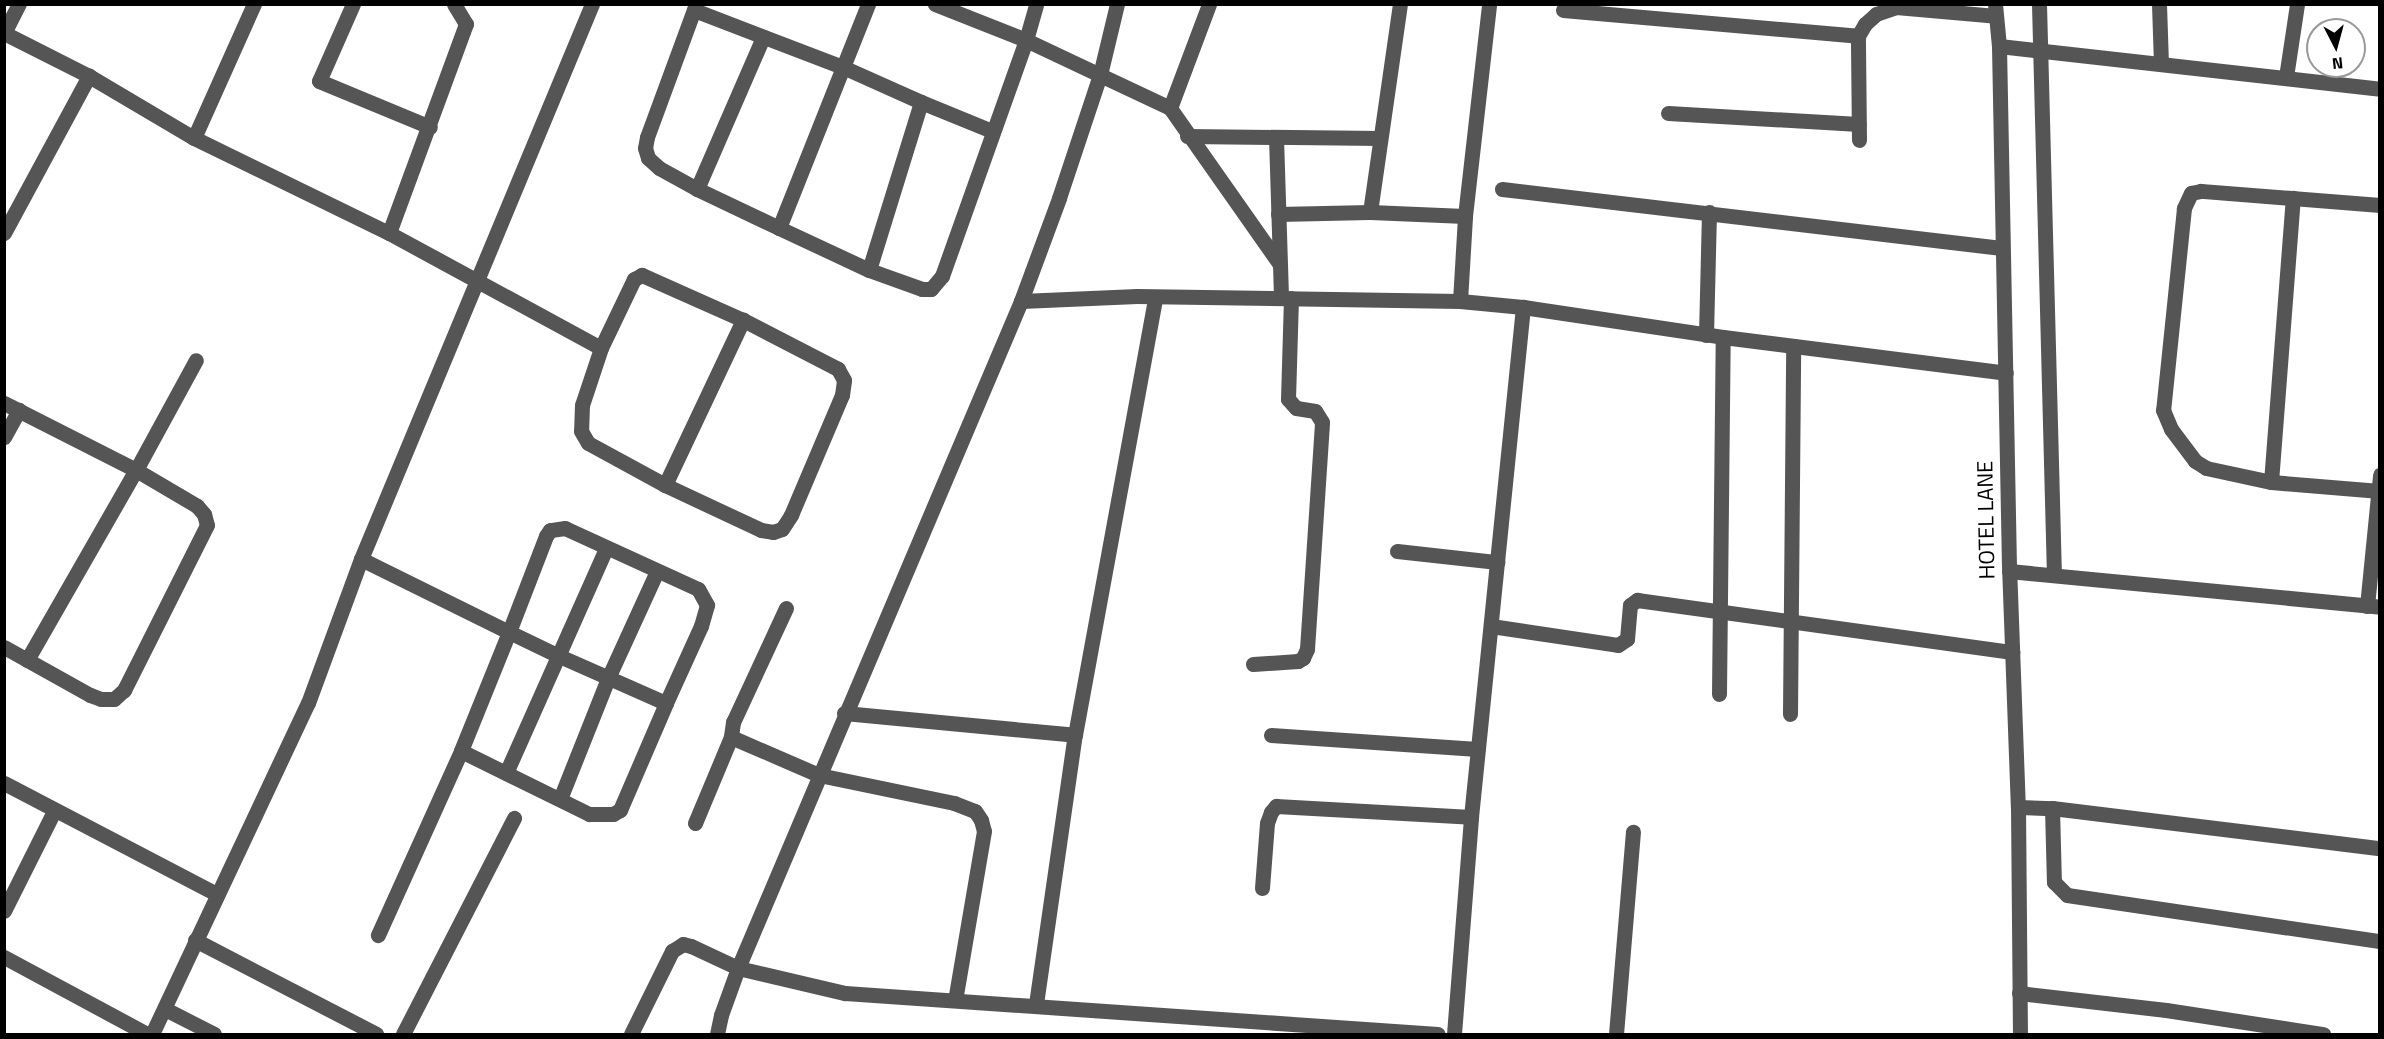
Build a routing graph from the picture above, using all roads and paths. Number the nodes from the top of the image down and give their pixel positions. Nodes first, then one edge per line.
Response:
1 (20, 4) edge
2 (254, 4) edge
3 (352, 4) edge
4 (454, 4) edge
5 (592, 4) edge
6 (868, 4) edge
7 (935, 4) edge
8 (1036, 4) edge
9 (1117, 4) edge
10 (1209, 4) edge
11 (1400, 4) edge
12 (1489, 4) edge
13 (2039, 4) edge
14 (2160, 4) edge
15 (2297, 4) edge
16 (695, 7) edge
17 (1563, 10) dead end
18 (1996, 10) edge
19 (4, 33) edge
20 (1858, 36) junction
21 (763, 37) junction
22 (1026, 40) junction
23 (2005, 47) junction
24 (2037, 50) junction
25 (2161, 63) junction
26 (845, 68) junction
27 (1100, 75) junction
28 (89, 76) junction
29 (2286, 77) junction
30 (2379, 88) edge
31 (921, 102) junction
32 (1170, 108) junction
33 (1668, 113) dead end
34 (430, 127) junction
35 (992, 131) junction
36 (1187, 136) junction
37 (1276, 137) junction
38 (195, 138) junction
39 (1380, 138) junction
40 (697, 189) junction
41 (1502, 189) dead end
42 (2293, 198) junction
43 (2379, 205) edge
44 (1370, 212) junction
45 (1709, 212) junction
46 (1278, 214) junction
47 (1464, 216) junction
48 (779, 228) junction
49 (389, 232) junction
50 (4, 233) edge
51 (2002, 248) junction
52 (1278, 263) junction
53 (868, 270) junction
54 (478, 282) junction
55 (1155, 297) junction
56 (1286, 298) junction
57 (1021, 301) junction
58 (1460, 301) junction
59 (1523, 307) junction
60 (743, 320) junction
61 (1706, 335) junction
62 (1723, 337) junction
63 (1793, 346) junction
64 (601, 348) junction
65 (196, 360) dead end
66 (2006, 373) junction
67 (4, 403) edge
68 (19, 410) junction
69 (4, 437) edge
70 (136, 470) junction
71 (2271, 482) junction
72 (665, 485) junction
73 (2379, 486) edge
74 (606, 548) junction
75 (1397, 551) dead end
76 (361, 559) junction
77 (1497, 562) junction
78 (657, 571) junction
79 (2016, 571) junction
80 (2047, 574) junction
81 (2373, 607) edge
82 (786, 608) dead end
83 (1722, 612) junction
84 (1790, 621) junction
85 (1491, 626) junction
86 (509, 632) junction
87 (4, 647) edge
88 (2012, 652) junction
89 (557, 656) junction
90 (27, 660) junction
91 (1253, 664) dead end
92 (609, 676) junction
93 (1719, 694) dead end
94 (666, 703) junction
95 (844, 713) junction
96 (1790, 714) dead end
97 (1075, 735) junction
98 (1271, 735) dead end
99 (731, 737) junction
100 (1478, 749) junction
101 (461, 751) junction
102 (506, 773) junction
103 (819, 775) junction
104 (4, 783) edge
105 (560, 799) junction
106 (2035, 808) junction
107 (54, 811) junction
108 (1471, 817) junction
109 (514, 818) dead end
110 (695, 824) dead end
111 (1633, 832) dead end
112 (2379, 848) edge
113 (1262, 888) dead end
114 (216, 894) junction
115 (4, 911) edge
116 (378, 935) dead end
117 (195, 940) junction
118 (2379, 941) edge
119 (4, 957) edge
120 (738, 968) junction
121 (2019, 993) junction
122 (955, 1000) junction
123 (1036, 1004) junction
124 (165, 1009) junction
125 (147, 1035) edge
126 (152, 1035) edge
127 (214, 1035) edge
128 (376, 1035) edge
129 (403, 1035) edge
130 (631, 1035) edge
131 (717, 1035) edge
132 (1437, 1035) edge
133 (1454, 1035) edge
134 (1617, 1035) edge
135 (2020, 1035) edge
136 (2323, 1035) edge

1 - 19 street
2 - 38 street
3 - 34 street
4 - 34 street
5 - 54 street
6 - 26 street
7 - 22 street
8 - 22 street
9 - 27 street
10 - 32 street
11 - 39 street
12 - 47 street
13 - 24 street
14 - 25 street
15 - 29 street
16 - 21 street
16 - 40 street
17 - 20 street
18 - 20 street
18 - 23 street, HOTEL LANE
19 - 28 street
20 - 33 street
21 - 26 street
21 - 40 street
22 - 27 street
22 - 35 street
23 - 24 street
23 - 51 street, HOTEL LANE
24 - 25 street
24 - 80 street
25 - 29 street
26 - 31 street
26 - 48 street
27 - 32 street
27 - 57 street
28 - 38 street
28 - 50 street
29 - 30 street
31 - 35 street
31 - 53 street
32 - 36 street
34 - 49 street
35 - 53 street
36 - 37 street
36 - 52 street
37 - 39 street
37 - 46 street
38 - 49 street
39 - 44 street
40 - 48 street
41 - 45 street
42 - 43 street
42 - 71 street
42 - 71 street
44 - 46 street
44 - 47 street
45 - 51 street
45 - 61 street
46 - 52 street
47 - 58 street
48 - 53 street
49 - 54 street
51 - 66 street, HOTEL LANE
52 - 56 street
54 - 64 street
54 - 76 street
55 - 56 street
55 - 57 street
55 - 97 street
56 - 58 street
56 - 91 street
57 - 95 street
58 - 59 street
59 - 61 street
59 - 77 street
60 - 64 street
60 - 72 street
60 - 72 street
61 - 62 street
62 - 63 street
62 - 83 street
63 - 66 street
63 - 84 street
64 - 72 street
65 - 70 street
66 - 79 street, HOTEL LANE
67 - 68 street
68 - 69 street
68 - 70 street
70 - 90 street
70 - 90 street
71 - 73 street
73 - 81 street
74 - 78 street
74 - 86 street
74 - 89 street
75 - 77 street
76 - 86 street
76 - 114 street
77 - 85 street
78 - 92 street
78 - 94 street
79 - 80 street
79 - 88 street, HOTEL LANE
80 - 81 street
82 - 99 street
83 - 84 street
83 - 85 street
83 - 93 street
84 - 88 street
84 - 96 street
85 - 100 street
86 - 89 street
86 - 101 street
87 - 90 street
88 - 106 street, HOTEL LANE
89 - 92 street
89 - 102 street
92 - 94 street
92 - 105 street
94 - 105 street
95 - 97 street
95 - 103 street
97 - 123 street
98 - 100 street
99 - 103 street
99 - 110 street
100 - 108 street
101 - 102 street
101 - 116 street
102 - 105 street
103 - 120 street
103 - 122 street
104 - 107 street
106 - 112 street
106 - 118 street
106 - 121 street, HOTEL LANE
107 - 114 street
107 - 115 street
108 - 113 street
108 - 133 street
109 - 129 street
111 - 134 street
114 - 117 street
117 - 124 street
117 - 128 street
119 - 125 street
120 - 122 street
120 - 130 street
120 - 131 street
121 - 135 street, HOTEL LANE
121 - 136 street
122 - 123 street
123 - 132 street
124 - 126 street
124 - 127 street

